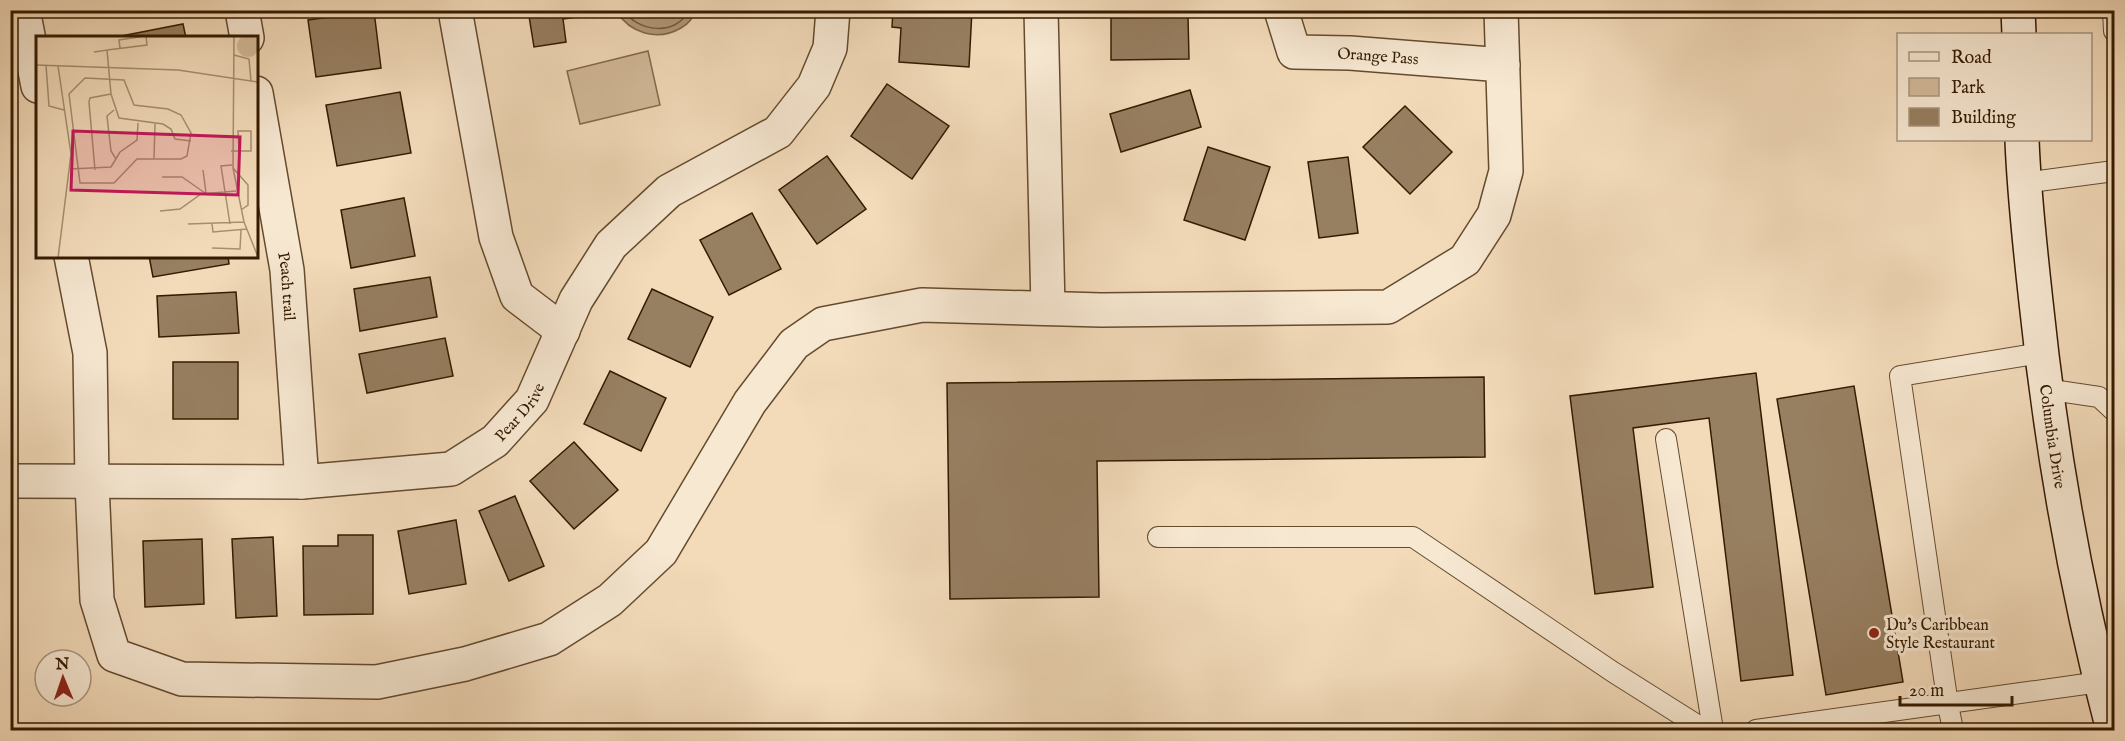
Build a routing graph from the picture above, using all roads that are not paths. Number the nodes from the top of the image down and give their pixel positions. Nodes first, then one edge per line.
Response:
1 (23, 10) edge
2 (242, 10) edge
3 (455, 10) edge
4 (833, 10) edge
5 (1041, 10) edge
6 (1281, 10) edge
7 (1501, 10) edge
8 (2018, 10) edge
9 (2113, 10) edge
10 (2115, 31) edge
11 (2019, 33) edge
12 (247, 36) edge
13 (1503, 65) junction
14 (36, 76) edge
15 (258, 104) edge
16 (2022, 141) edge
17 (2115, 171) edge
18 (2023, 183) junction
19 (71, 258) edge
20 (1048, 308) junction
21 (563, 331) junction
22 (2041, 353) junction
23 (2045, 389) junction
24 (2115, 411) edge
25 (1666, 439) dead end
26 (10, 481) edge
27 (92, 483) junction
28 (302, 483) junction
29 (1158, 537) dead end
30 (2100, 682) junction
31 (1948, 705) junction
32 (1705, 730) edge
33 (1713, 730) edge
34 (1756, 730) edge
35 (1953, 730) edge
36 (2113, 730) edge

1 - 14 street
2 - 12 street
3 - 21 street
4 - 21 street, Pear Drive
5 - 20 street
6 - 13 street, Orange Pass
7 - 13 street
8 - 11 street
9 - 10 lane
13 - 20 street
15 - 28 street, Peach trail
16 - 18 street, Columbia Drive
17 - 18 lane
18 - 22 street, Columbia Drive
19 - 27 street
20 - 27 street
21 - 28 street, Pear Drive
22 - 23 street, Columbia Drive
22 - 31 lane
23 - 24 lane
23 - 30 street, Columbia Drive
25 - 33 lane
26 - 27 street, Pear Drive
27 - 28 street, Pear Drive
29 - 32 lane
30 - 31 lane
30 - 36 street, Columbia Drive
31 - 34 lane
31 - 35 lane

